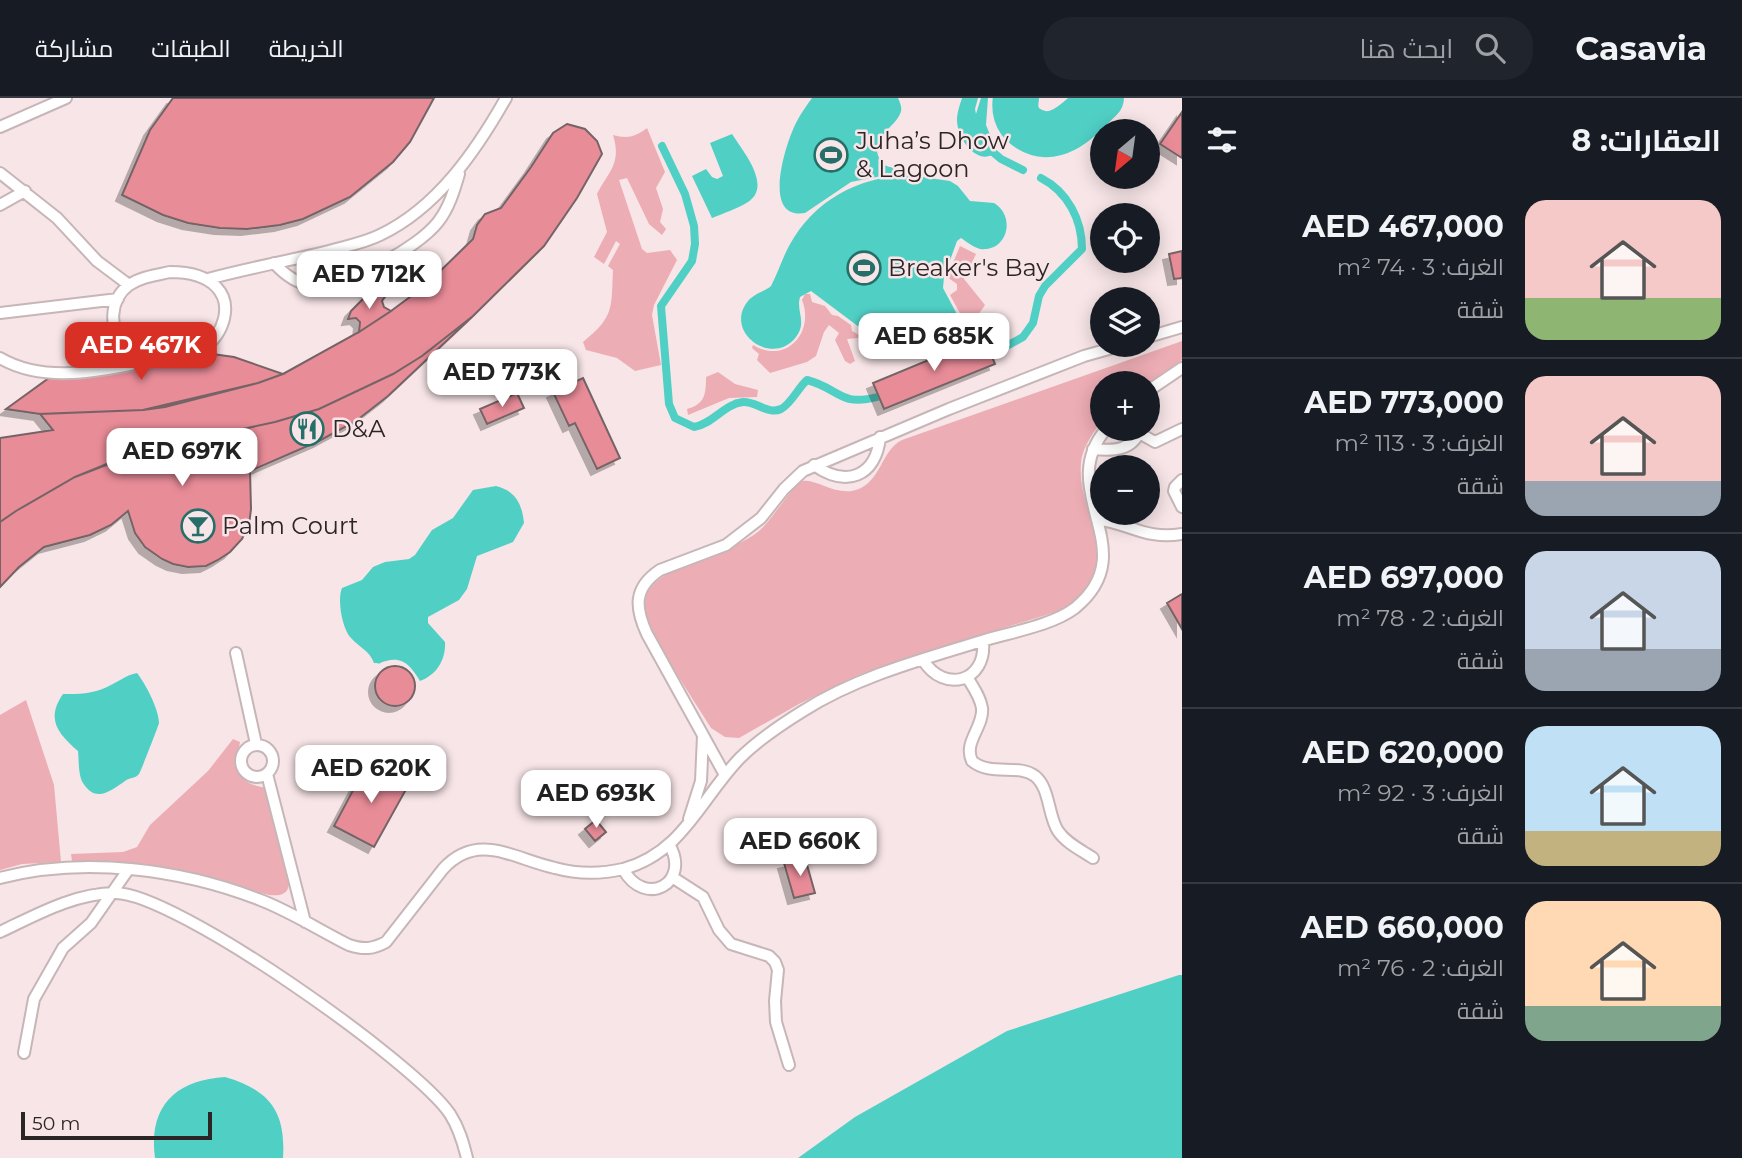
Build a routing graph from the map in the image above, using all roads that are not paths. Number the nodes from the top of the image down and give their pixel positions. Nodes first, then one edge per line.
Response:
1 (66, 98) edge
2 (506, 98) edge
3 (0, 127) edge
4 (460, 171) junction
5 (0, 173) edge
6 (25, 191) junction
7 (0, 205) edge
8 (274, 263) junction
9 (208, 279) junction
10 (130, 285) junction
11 (118, 299) junction
12 (0, 313) edge
13 (1182, 327) edge
14 (1160, 333) edge
15 (1090, 354) edge
16 (0, 358) edge
17 (159, 359) junction
18 (1182, 368) edge
19 (1160, 383) edge
20 (1182, 429) edge
21 (880, 437) junction
22 (1160, 440) edge
23 (1098, 441) edge
24 (1133, 441) edge
25 (1093, 449) junction
26 (1091, 455) edge
27 (1090, 457) edge
28 (814, 465) junction
29 (1182, 480) edge
30 (1090, 494) edge
31 (1182, 507) edge
32 (1099, 525) edge
33 (1126, 525) edge
34 (1182, 534) edge
35 (983, 641) junction
36 (236, 653) dead end
37 (923, 660) junction
38 (967, 677) junction
39 (703, 736) junction
40 (256, 744) junction
41 (267, 774) junction
42 (726, 775) junction
43 (685, 829) junction
44 (669, 844) junction
45 (1093, 858) dead end
46 (624, 869) junction
47 (128, 870) junction
48 (672, 877) junction
49 (0, 878) edge
50 (114, 892) junction
51 (305, 922) junction
52 (0, 932) edge
53 (24, 1053) dead end
54 (789, 1065) dead end
55 (467, 1158) edge

1 - 3 lane
2 - 4 lane
4 - 8 lane
4 - 8 lane
5 - 6 lane
6 - 7 lane
6 - 10 lane
8 - 9 lane
9 - 10 lane
9 - 17 lane
10 - 11 lane
11 - 12 lane
11 - 17 lane
13 - 14 lane
15 - 21 lane
16 - 17 lane
18 - 19 lane
20 - 22 lane
21 - 28 lane
21 - 28 lane
23 - 25 lane
24 - 25 lane
25 - 26 lane
27 - 30 lane
28 - 39 lane
29 - 31 lane
32 - 35 lane
33 - 34 lane
35 - 37 lane
35 - 38 lane
36 - 40 lane
37 - 38 lane
37 - 42 lane
38 - 45 lane
39 - 42 lane
39 - 43 lane
40 - 41 lane
40 - 41 lane
41 - 51 lane
42 - 43 lane
43 - 44 lane
44 - 46 lane
44 - 48 lane
46 - 48 lane
46 - 51 lane
47 - 49 lane
47 - 50 lane
47 - 51 lane
48 - 54 lane
50 - 52 lane
50 - 53 lane
50 - 55 lane

